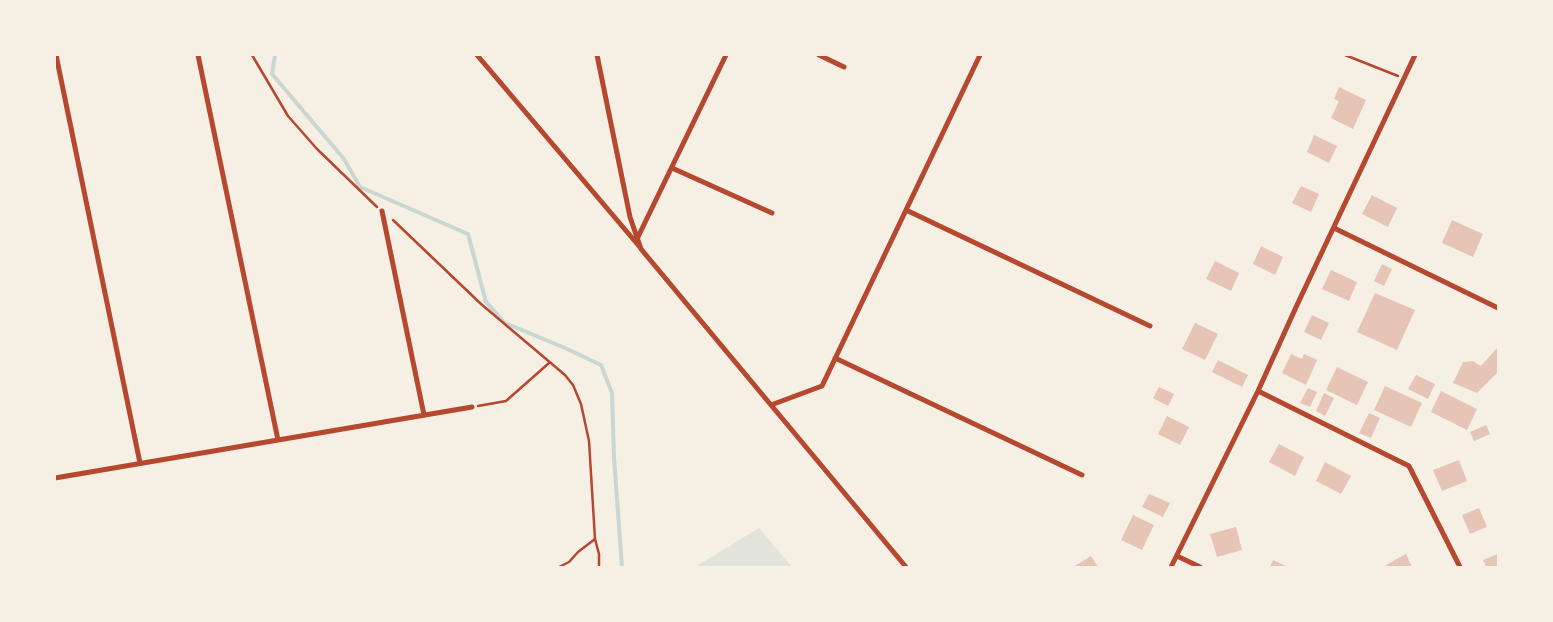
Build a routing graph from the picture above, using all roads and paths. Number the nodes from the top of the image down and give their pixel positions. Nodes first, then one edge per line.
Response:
1 (56, 55) edge
2 (198, 55) edge
3 (252, 55) edge
4 (477, 55) edge
5 (597, 55) edge
6 (726, 55) edge
7 (819, 55) edge
8 (980, 55) edge
9 (1346, 55) edge
10 (1416, 55) edge
11 (844, 67) dead end
12 (1404, 79) junction
13 (672, 168) junction
14 (906, 210) junction
15 (382, 211) junction
16 (772, 213) dead end
17 (1334, 228) junction
18 (637, 239) junction
19 (640, 249) junction
20 (1498, 308) edge
21 (1150, 326) dead end
22 (835, 358) junction
23 (550, 363) junction
24 (1258, 391) junction
25 (770, 405) junction
26 (472, 407) joint
27 (424, 415) junction
28 (278, 440) junction
29 (140, 463) junction
30 (1082, 475) dead end
31 (55, 478) edge
32 (595, 539) junction
33 (1177, 556) junction
34 (559, 567) edge
35 (599, 567) edge
36 (906, 567) edge
37 (1171, 567) edge
38 (1200, 567) edge
39 (1460, 567) edge

1 - 29 street
2 - 28 street
3 - 15 path
4 - 19 street
5 - 18 street
6 - 13 street
7 - 11 street
8 - 14 street
9 - 12 path
10 - 12 street
12 - 17 street
13 - 16 street
13 - 18 street
14 - 21 street
14 - 22 street
15 - 23 path
15 - 27 street
17 - 20 street
17 - 24 street
18 - 19 street
19 - 25 street
22 - 25 street
22 - 30 street
23 - 26 path
23 - 32 path
24 - 33 street
24 - 39 street
25 - 36 street
26 - 27 street
27 - 28 street
28 - 29 street
29 - 31 street
32 - 34 path
32 - 35 path
33 - 37 street
33 - 38 street

